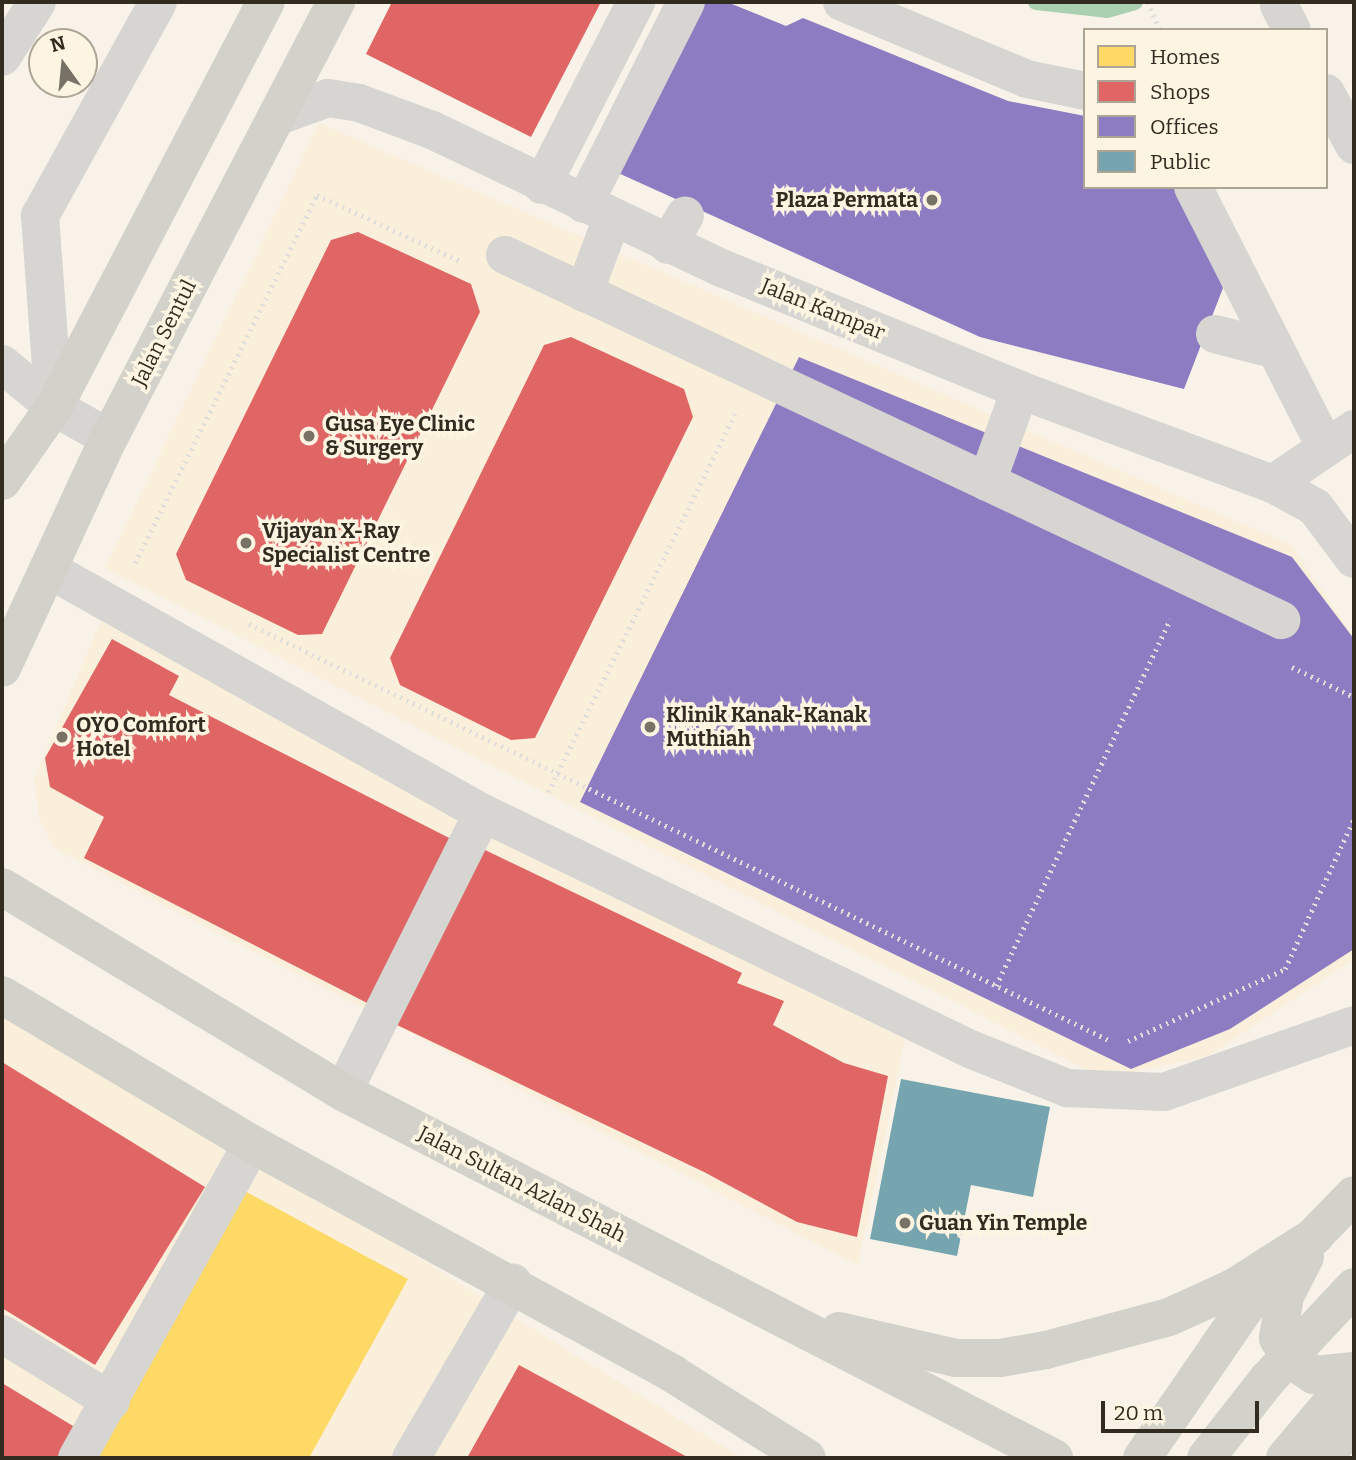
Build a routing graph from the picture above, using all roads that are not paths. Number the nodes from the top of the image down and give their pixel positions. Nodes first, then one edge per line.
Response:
1 (37, 2) edge
2 (158, 2) edge
3 (265, 2) edge
4 (336, 2) edge
5 (636, 2) edge
6 (686, 2) edge
7 (842, 2) edge
8 (2, 57) edge
9 (1083, 91) edge
10 (1328, 97) edge
11 (276, 117) junction
12 (1354, 145) edge
13 (542, 185) junction
14 (1194, 189) edge
15 (598, 211) junction
16 (505, 256) dead end
17 (584, 293) junction
18 (1215, 334) dead end
19 (1276, 350) junction
20 (2, 364) edge
21 (1020, 390) junction
22 (54, 407) junction
23 (1340, 437) edge
24 (109, 438) junction
25 (2, 481) edge
26 (987, 482) junction
27 (1273, 484) junction
28 (1354, 559) edge
29 (48, 569) junction
30 (1281, 621) dead end
31 (2, 668) edge
32 (483, 813) junction
33 (5, 885) edge
34 (6, 996) edge
35 (1354, 1025) edge
36 (343, 1093) junction
37 (251, 1144) junction
38 (1354, 1195) edge
39 (1315, 1236) junction
40 (513, 1283) junction
41 (1354, 1287) edge
42 (787, 1319) junction
43 (2, 1334) edge
44 (1354, 1371) edge
45 (1354, 1376) edge
46 (111, 1401) junction
47 (1354, 1420) edge
48 (779, 1447) edge
49 (77, 1458) edge
50 (411, 1458) edge
51 (807, 1458) edge
52 (1054, 1458) edge
53 (1142, 1458) edge
54 (1206, 1458) edge
55 (1285, 1458) edge
56 (1324, 1458) edge

1 - 8 street
2 - 22 street
3 - 22 main road
4 - 11 main road, Jalan Sentul
5 - 13 street
6 - 15 street
7 - 9 street
10 - 12 street
11 - 13 street, Jalan Kampar
11 - 24 main road, Jalan Sentul
13 - 15 street, Jalan Kampar
14 - 19 street
15 - 17 street
15 - 21 street, Jalan Kampar
16 - 17 street
17 - 26 street
18 - 19 street
19 - 23 street
20 - 22 street
21 - 26 street
21 - 27 street, Jalan Kampar
22 - 24 street
22 - 25 main road
23 - 27 street
24 - 29 main road, Jalan Sentul
26 - 30 street
27 - 28 street, Jalan Kampar
29 - 31 main road, Jalan Sentul
29 - 32 street
32 - 35 street
32 - 36 street
33 - 36 main road, Jalan Sultan Azlan Shah
34 - 37 main road
36 - 42 main road, Jalan Sultan Azlan Shah
37 - 40 main road
37 - 46 street
38 - 39 main road
39 - 42 main road
39 - 44 main road
39 - 53 main road
40 - 48 main road
40 - 50 street
41 - 54 main road
42 - 52 main road, Jalan Sultan Azlan Shah
43 - 46 street
45 - 55 main road
46 - 49 street
47 - 56 main road
48 - 51 main road

